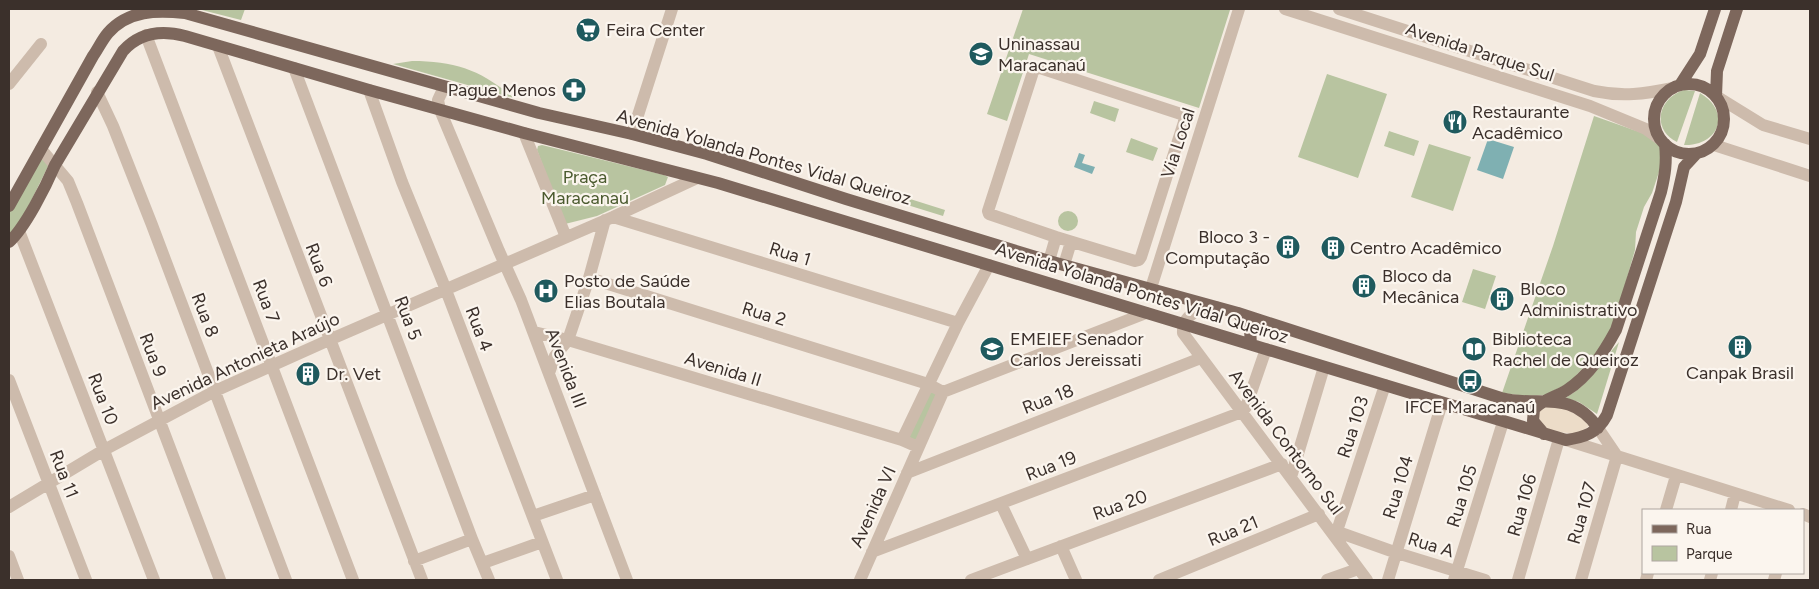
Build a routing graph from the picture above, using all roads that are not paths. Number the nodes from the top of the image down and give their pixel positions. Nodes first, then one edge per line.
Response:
1 (672, 9) edge
2 (1239, 9) edge
3 (1285, 9) edge
4 (1339, 9) edge
5 (1715, 9) edge
6 (1737, 9) edge
7 (162, 10) edge
8 (185, 11) edge
9 (146, 35) junction
10 (285, 42) junction
11 (40, 44) dead end
12 (218, 46) junction
13 (284, 65) junction
14 (9, 84) edge
15 (444, 87) junction
16 (1677, 87) junction
17 (369, 90) junction
18 (97, 92) junction
19 (1716, 96) junction
20 (440, 110) junction
21 (524, 133) junction
22 (632, 134) junction
23 (1810, 139) edge
24 (1662, 142) junction
25 (1714, 145) junction
26 (41, 149) junction
27 (1696, 154) junction
28 (55, 165) junction
29 (28, 172) junction
30 (1810, 176) edge
31 (697, 178) junction
32 (47, 183) junction
33 (819, 190) junction
34 (846, 199) junction
35 (9, 206) edge
36 (812, 212) junction
37 (609, 219) junction
38 (839, 219) junction
39 (19, 231) junction
40 (566, 237) junction
41 (1056, 237) junction
42 (9, 242) edge
43 (1071, 242) junction
44 (1049, 261) junction
45 (505, 264) junction
46 (989, 265) junction
47 (1064, 265) junction
48 (589, 278) junction
49 (1151, 288) junction
50 (445, 290) junction
51 (1218, 307) junction
52 (1146, 313) junction
53 (1238, 313) junction
54 (388, 314) junction
55 (958, 324) junction
56 (1185, 324) junction
57 (534, 332) junction
58 (329, 340) junction
59 (568, 340) junction
60 (1251, 344) junction
61 (1266, 349) junction
62 (1200, 358) junction
63 (272, 366) junction
64 (1324, 367) junction
65 (549, 373) junction
66 (9, 380) edge
67 (928, 384) junction
68 (1385, 385) junction
69 (215, 391) junction
70 (943, 392) junction
71 (1544, 401) junction
72 (1442, 403) junction
73 (1242, 412) junction
74 (159, 420) junction
75 (1502, 422) junction
76 (1598, 428) junction
77 (1544, 434) junction
78 (902, 440) junction
79 (1563, 440) junction
80 (918, 447) junction
81 (104, 450) junction
82 (1617, 456) junction
83 (1282, 464) junction
84 (907, 473) junction
85 (1676, 476) junction
86 (1291, 477) junction
87 (50, 483) junction
88 (1735, 494) junction
89 (595, 495) junction
90 (1001, 504) junction
91 (9, 506) edge
92 (1666, 509) edge
93 (1730, 509) edge
94 (1786, 509) edge
95 (1319, 514) junction
96 (533, 516) junction
97 (1336, 534) junction
98 (472, 539) junction
99 (542, 542) junction
100 (1061, 546) junction
101 (872, 552) junction
102 (1396, 553) junction
103 (9, 556) edge
104 (1027, 559) junction
105 (414, 561) junction
106 (483, 563) junction
107 (1358, 568) junction
108 (1455, 576) edge
109 (18, 580) edge
110 (86, 580) edge
111 (154, 580) edge
112 (220, 580) edge
113 (286, 580) edge
114 (353, 580) edge
115 (422, 580) edge
116 (489, 580) edge
117 (557, 580) edge
118 (627, 580) edge
119 (860, 580) edge
120 (971, 580) edge
121 (1076, 580) edge
122 (1159, 580) edge
123 (1327, 580) edge
124 (1367, 580) edge
125 (1388, 580) edge
126 (1485, 580) edge
127 (1518, 580) edge
128 (1581, 580) edge

1 - 22 street
2 - 49 street, Via Local
3 - 24 street, Avenida Parque Sul
4 - 16 street, Avenida Parque Sul
5 - 16 main road
6 - 19 main road
7 - 8 main road, Avenida Yolanda Pontes Vidal Queiroz
7 - 26 main road, Avenida Yolanda Pontes Vidal Queiroz
8 - 10 main road, Avenida Yolanda Pontes Vidal Queiroz
9 - 12 main road
9 - 18 main road
9 - 63 street, Rua 7
10 - 13 main road
10 - 15 main road, Avenida Yolanda Pontes Vidal Queiroz
11 - 14 street
12 - 13 main road, Avenida Yolanda Pontes Vidal Queiroz
12 - 58 street, Rua 6
13 - 17 main road, Avenida Yolanda Pontes Vidal Queiroz
13 - 54 street, Rua 5
15 - 20 street
15 - 22 main road, Avenida Yolanda Pontes Vidal Queiroz
16 - 19 main road
16 - 24 main road
17 - 20 main road, Avenida Yolanda Pontes Vidal Queiroz
17 - 50 street, Rua 4
18 - 28 main road
18 - 69 street, Rua 8
19 - 23 street
19 - 25 main road
20 - 21 main road, Avenida Yolanda Pontes Vidal Queiroz
20 - 45 street, Avenida III
21 - 31 main road, Avenida Yolanda Pontes Vidal Queiroz
21 - 40 street
22 - 33 main road, Avenida Yolanda Pontes Vidal Queiroz
24 - 27 main road
24 - 71 main road
25 - 27 main road
25 - 30 street
26 - 28 street, Rua 9
26 - 29 main road, Avenida Yolanda Pontes Vidal Queiroz
27 - 76 main road
28 - 32 main road
28 - 74 street, Rua 9
29 - 32 main road
29 - 35 main road, Avenida Yolanda Pontes Vidal Queiroz
31 - 36 main road, Avenida Yolanda Pontes Vidal Queiroz
31 - 37 street, Avenida Antonieta Araújo
32 - 39 main road
33 - 34 main road, Avenida Yolanda Pontes Vidal Queiroz
33 - 36 main road
34 - 38 main road
34 - 44 main road, Avenida Yolanda Pontes Vidal Queiroz
36 - 38 main road, Avenida Yolanda Pontes Vidal Queiroz
37 - 40 street, Avenida Antonieta Araújo
37 - 48 street
37 - 55 street, Rua 1
38 - 46 main road, Avenida Yolanda Pontes Vidal Queiroz
39 - 42 main road
39 - 81 street, Rua 10
40 - 45 street, Avenida Antonieta Araújo
41 - 43 street
41 - 43 street
41 - 44 street
43 - 47 street
44 - 47 main road, Avenida Yolanda Pontes Vidal Queiroz
45 - 50 street, Avenida Antonieta Araújo
45 - 57 street, Avenida III
46 - 52 main road, Avenida Yolanda Pontes Vidal Queiroz
46 - 55 street
47 - 49 main road, Avenida Yolanda Pontes Vidal Queiroz
48 - 59 street
48 - 67 street, Rua 2
49 - 51 main road, Avenida Yolanda Pontes Vidal Queiroz
50 - 54 street, Avenida Antonieta Araújo
50 - 96 street, Rua 4
51 - 53 main road, Avenida Yolanda Pontes Vidal Queiroz
51 - 56 street
52 - 56 main road, Avenida Yolanda Pontes Vidal Queiroz
52 - 70 street
53 - 60 main road
53 - 71 main road, Avenida Yolanda Pontes Vidal Queiroz
54 - 58 street, Avenida Antonieta Araújo
54 - 98 street, Rua 5
55 - 67 street
56 - 60 main road, Avenida Yolanda Pontes Vidal Queiroz
56 - 62 street, Avenida Contorno Sul
57 - 59 street, Avenida II
57 - 65 street, Avenida III
58 - 63 street, Avenida Antonieta Araújo
58 - 105 street, Rua 6
59 - 65 street
59 - 78 street, Avenida II
60 - 61 main road, Avenida Yolanda Pontes Vidal Queiroz
61 - 64 main road, Avenida Yolanda Pontes Vidal Queiroz
61 - 73 street
62 - 73 street, Avenida Contorno Sul
62 - 84 street, Rua 18
63 - 69 street, Avenida Antonieta Araújo
63 - 114 street, Rua 7
64 - 68 main road, Avenida Yolanda Pontes Vidal Queiroz
64 - 86 street
65 - 89 street, Avenida III
66 - 87 street, Rua 11
67 - 70 street, Rua 2
67 - 78 street
68 - 72 main road, Avenida Yolanda Pontes Vidal Queiroz
68 - 97 street, Rua 103
69 - 74 street, Avenida Antonieta Araújo
69 - 113 street, Rua 8
70 - 80 street, Avenida VI
71 - 76 main road
71 - 77 main road
72 - 75 main road, Avenida Yolanda Pontes Vidal Queiroz
72 - 102 street, Rua 104
73 - 83 street, Avenida Contorno Sul
73 - 90 street, Rua 19
74 - 81 street, Avenida Antonieta Araújo
74 - 112 street, Rua 9
75 - 77 main road, Avenida Yolanda Pontes Vidal Queiroz
75 - 108 street, Rua 105
76 - 79 main road
76 - 82 street
77 - 79 main road, Avenida Yolanda Pontes Vidal Queiroz
78 - 80 street, Avenida II
79 - 82 street
79 - 127 street, Rua 106
80 - 84 street, Avenida VI
81 - 87 street, Avenida Antonieta Araújo
81 - 111 street, Rua 10
82 - 85 street
82 - 128 street, Rua 107
83 - 86 street, Avenida Contorno Sul
83 - 100 street, Rua 20
84 - 101 street, Avenida VI
85 - 88 street
85 - 92 street
86 - 95 street, Avenida Contorno Sul
87 - 91 street, Avenida Antonieta Araújo
87 - 110 street, Rua 11
88 - 93 street
88 - 94 street
89 - 96 street
89 - 118 street, Avenida III
90 - 101 street, Rua 19
90 - 104 street
95 - 97 street, Avenida Contorno Sul
95 - 122 street, Rua 21
96 - 99 street, Rua 4
97 - 102 street, Rua A
97 - 107 street, Avenida Contorno Sul
98 - 105 street
98 - 106 street, Rua 5
99 - 106 street
99 - 117 street, Rua 4
100 - 104 street, Rua 20
100 - 121 street
101 - 119 street, Avenida VI
102 - 108 street, Rua A
102 - 125 street, Rua 104
103 - 109 street
104 - 120 street, Rua 20
105 - 115 street, Rua 6
106 - 116 street, Rua 5
107 - 123 street
107 - 124 street, Avenida Contorno Sul
108 - 126 street, Rua A

